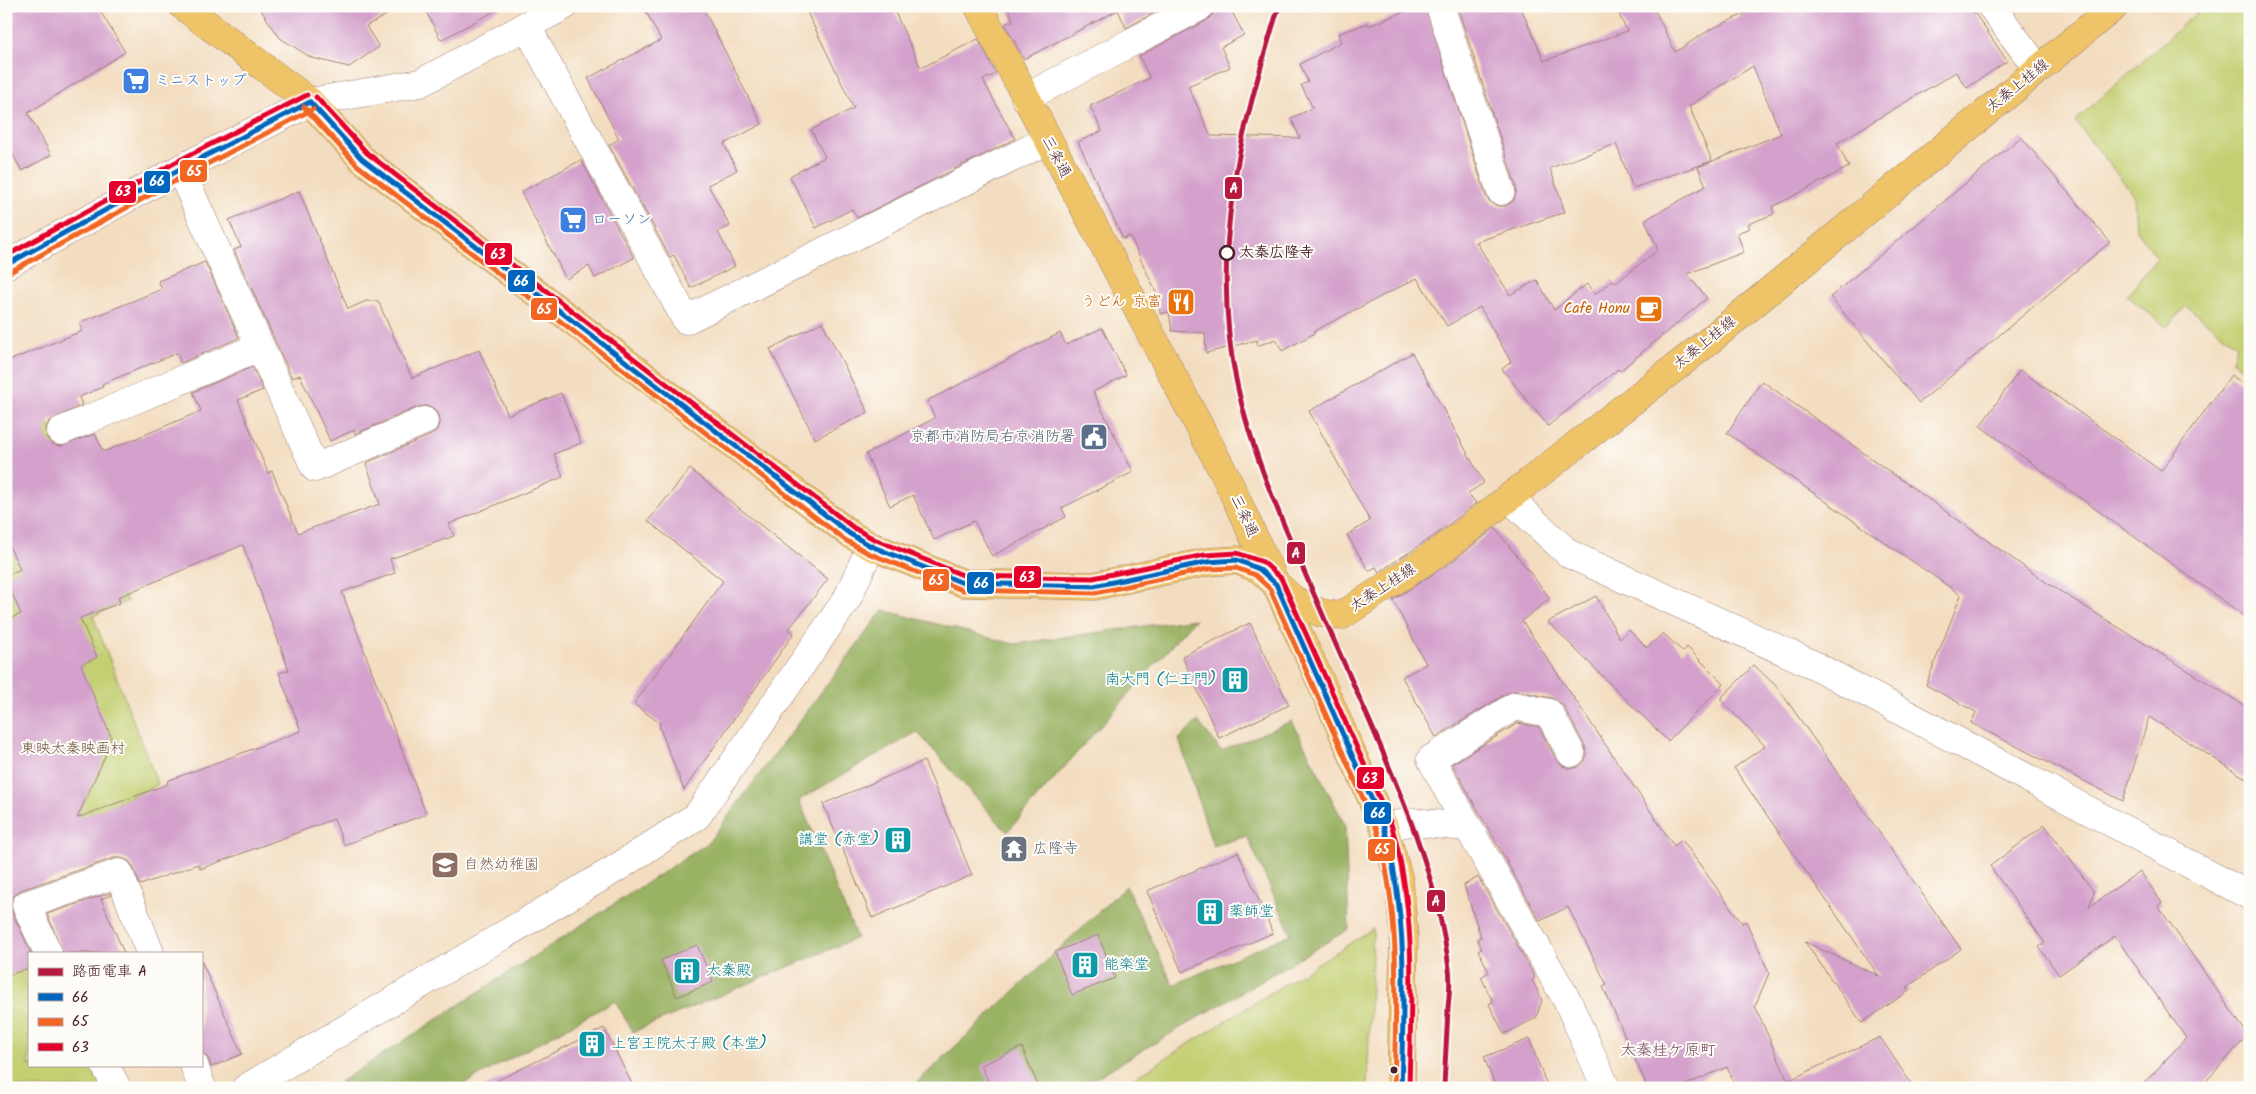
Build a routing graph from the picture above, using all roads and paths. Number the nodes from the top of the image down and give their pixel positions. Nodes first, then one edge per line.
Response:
1 (182, 6) edge
2 (564, 6) edge
3 (978, 6) edge
4 (1440, 6) edge
5 (1991, 6) edge
6 (2115, 6) edge
7 (1199, 7) edge
8 (526, 24) junction
9 (2038, 70) junction
10 (1026, 98) junction
11 (310, 102) junction
12 (1048, 140) junction
13 (180, 169) junction
14 (1501, 191) dead end
15 (6, 265) edge
16 (259, 347) junction
17 (424, 421) dead end
18 (61, 430) dead end
19 (1509, 498) junction
20 (871, 546) junction
21 (1276, 584) junction
22 (1571, 753) dead end
23 (1384, 827) junction
24 (1468, 827) junction
25 (2250, 896) edge
26 (48, 952) edge
27 (150, 952) edge
28 (106, 1066) edge
29 (194, 1066) edge
30 (117, 1088) edge
31 (202, 1088) edge
32 (246, 1088) edge
33 (1402, 1088) edge
34 (1606, 1088) edge

1 - 11 main road, 太秦上桂線
2 - 8 street
3 - 10 main road, 三条通
4 - 14 street
5 - 9 street
6 - 9 main road, 太秦上桂線
7 - 10 street
8 - 11 street
8 - 12 street
9 - 19 main road, 太秦上桂線
10 - 12 main road, 三条通
11 - 13 street
11 - 20 main road, 太秦上桂線
12 - 21 main road, 三条通
13 - 15 street
13 - 16 street
16 - 17 street
16 - 18 street
19 - 21 main road, 太秦上桂線
19 - 25 street
20 - 21 main road, 太秦上桂線
20 - 32 street
21 - 23 main road, 三条通
22 - 24 street
23 - 24 street
23 - 33 main road, 三条通
24 - 34 street
26 - 27 street
28 - 30 street
29 - 31 street

